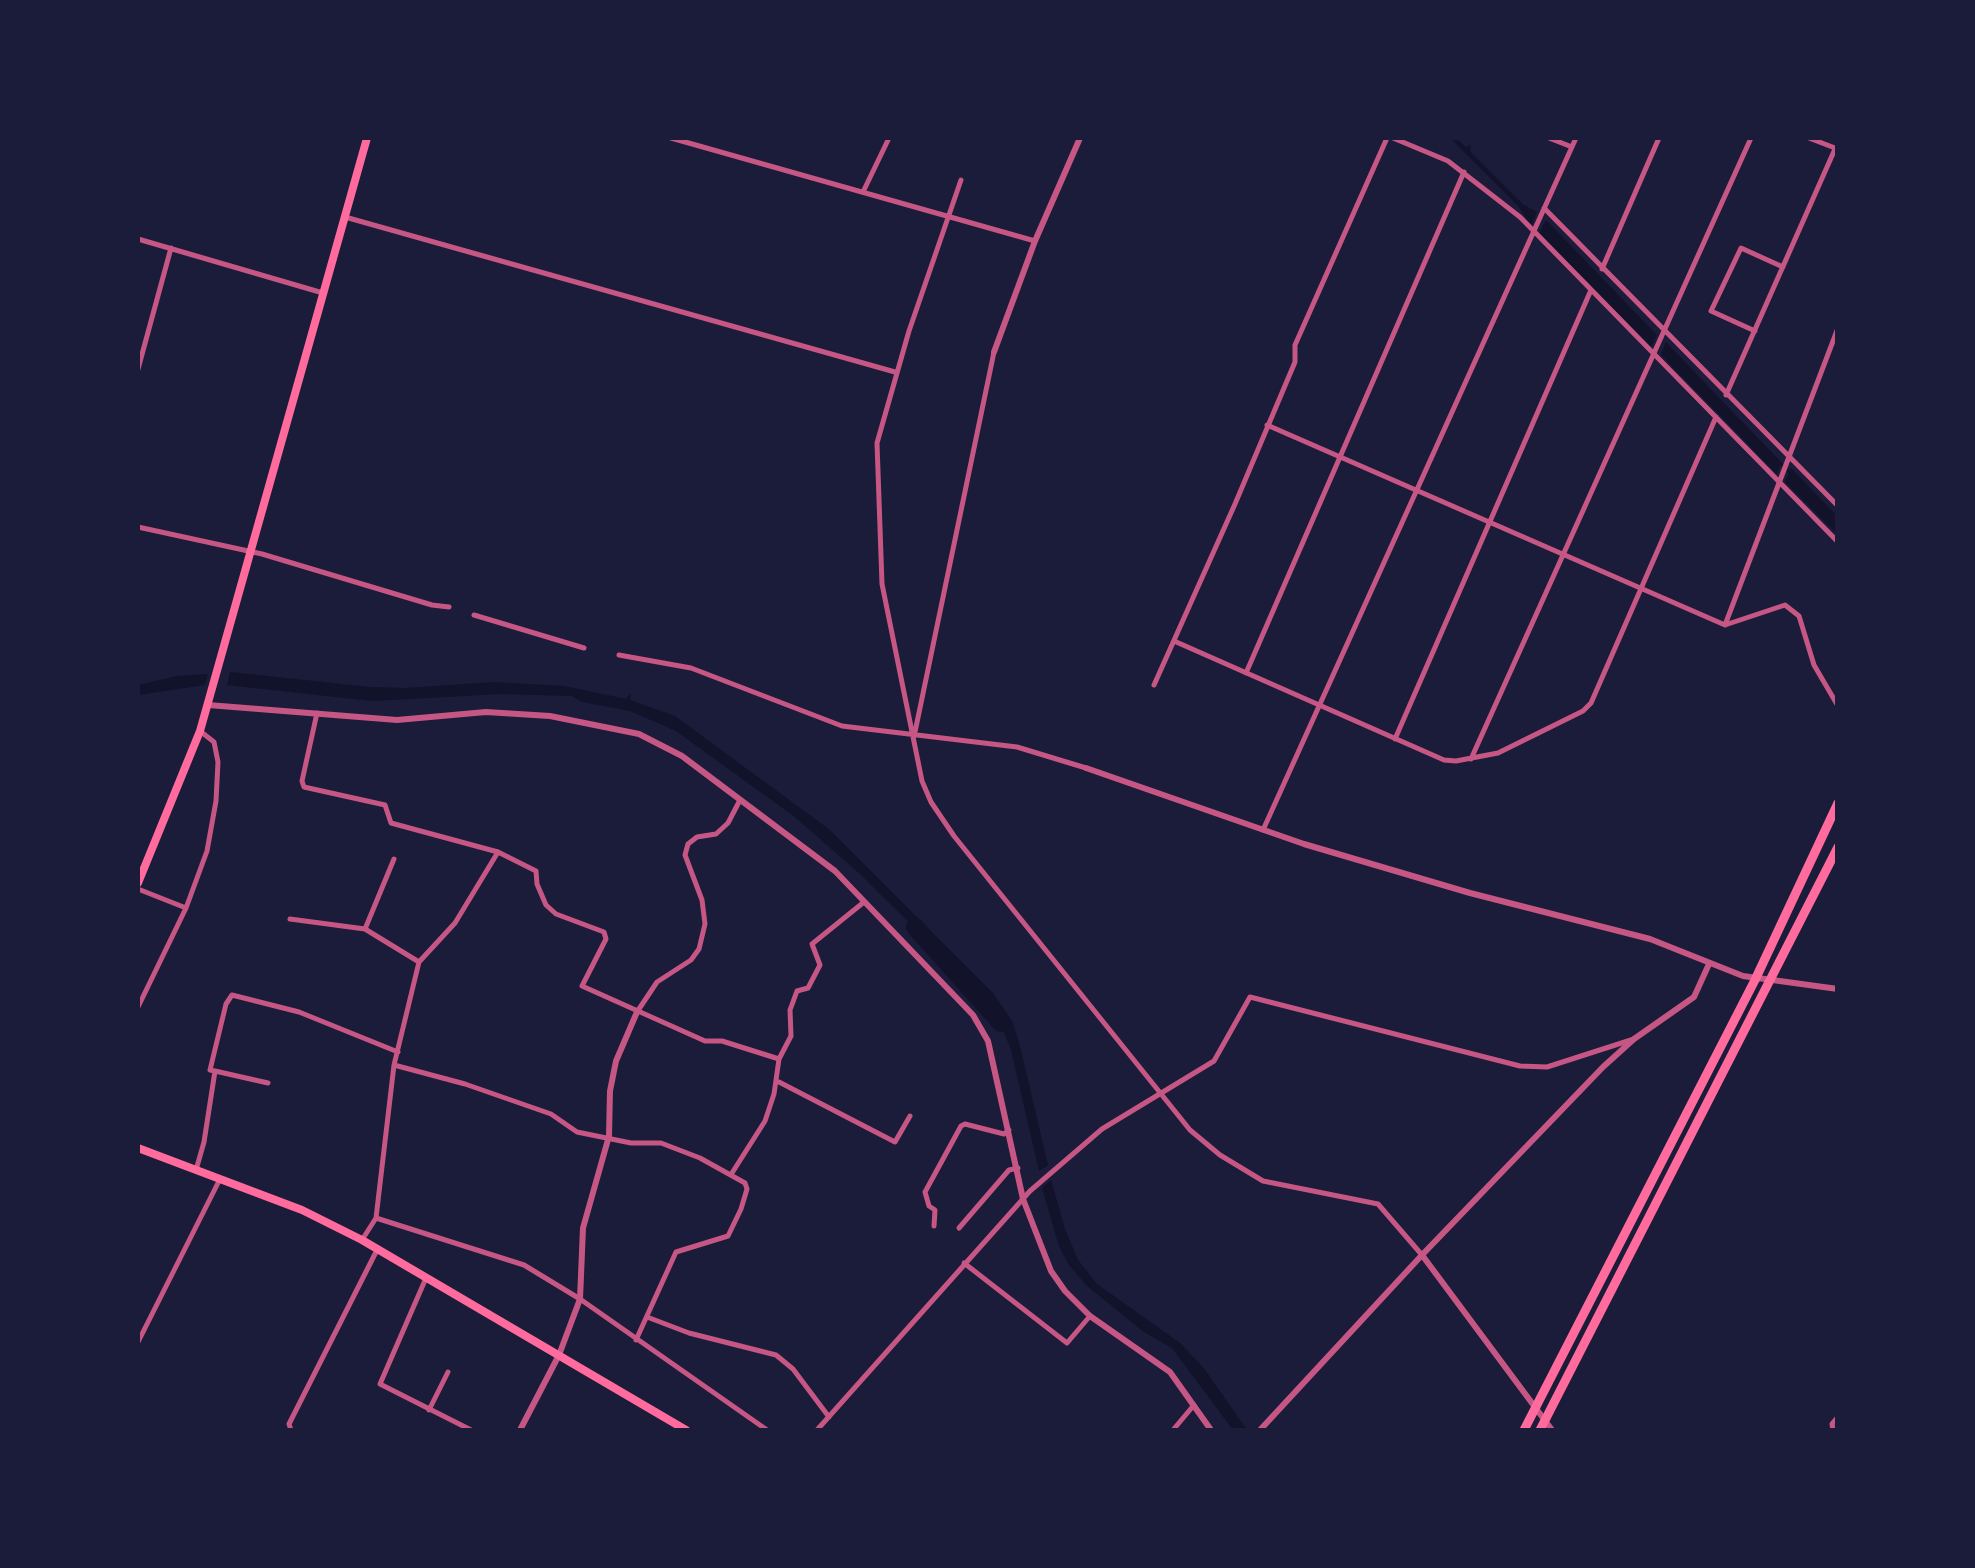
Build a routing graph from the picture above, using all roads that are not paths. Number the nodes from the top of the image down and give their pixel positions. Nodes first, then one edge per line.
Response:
1 (368, 138) edge
2 (671, 138) edge
3 (889, 138) edge
4 (1080, 138) edge
5 (1390, 138) edge
6 (1549, 138) edge
7 (1576, 138) edge
8 (1659, 138) edge
9 (1752, 138) edge
10 (1809, 138) edge
11 (1572, 147) junction
12 (1836, 149) edge
13 (1464, 172) junction
14 (961, 180) dead end
15 (863, 192) junction
16 (1544, 208) junction
17 (345, 217) junction
18 (948, 217) junction
19 (1534, 230) junction
20 (138, 238) edge
21 (1036, 242) junction
22 (170, 248) junction
23 (1783, 267) junction
24 (1602, 268) junction
25 (1591, 290) junction
26 (324, 293) junction
27 (1838, 328) edge
28 (1754, 331) junction
29 (1662, 333) junction
30 (994, 352) joint
31 (1654, 352) junction
32 (138, 369) edge
33 (896, 372) junction
34 (1726, 395) junction
35 (1716, 417) junction
36 (1267, 425) junction
37 (1342, 458) junction
38 (1787, 458) junction
39 (1779, 479) junction
40 (1417, 490) junction
41 (1838, 506) edge
42 (1489, 523) junction
43 (138, 527) edge
44 (1838, 542) edge
45 (249, 552) junction
46 (1565, 556) junction
47 (1640, 589) junction
48 (449, 607) dead end
49 (474, 615) dead end
50 (1724, 625) junction
51 (1174, 640) junction
52 (584, 648) dead end
53 (619, 654) dead end
54 (1246, 673) junction
55 (1154, 686) dead end
56 (209, 700) junction
57 (1316, 705) junction
58 (1838, 706) edge
59 (317, 714) junction
60 (200, 730) junction
61 (914, 735) junction
62 (1395, 738) junction
63 (1471, 759) junction
64 (1086, 768) joint
65 (740, 800) junction
66 (1838, 803) edge
67 (1262, 830) junction
68 (1838, 847) edge
69 (498, 852) junction
70 (394, 858) dead end
71 (138, 886) edge
72 (864, 902) junction
73 (186, 908) junction
74 (290, 919) dead end
75 (365, 928) junction
76 (419, 962) junction
77 (1709, 964) junction
78 (1755, 980) junction
79 (1770, 982) junction
80 (1838, 989) edge
81 (138, 1008) edge
82 (637, 1012) junction
83 (1634, 1039) junction
84 (398, 1052) junction
85 (780, 1059) junction
86 (394, 1064) junction
87 (214, 1070) junction
88 (778, 1082) junction
89 (268, 1083) dead end
90 (1162, 1094) junction
91 (910, 1116) dead end
92 (1009, 1130) junction
93 (609, 1136) junction
94 (138, 1148) edge
95 (1018, 1168) junction
96 (196, 1170) junction
97 (732, 1174) junction
98 (220, 1179) junction
99 (1023, 1199) junction
100 (376, 1218) junction
101 (934, 1226) dead end
102 (959, 1228) dead end
103 (362, 1240) junction
104 (378, 1248) junction
105 (1422, 1255) junction
106 (964, 1263) junction
107 (426, 1277) junction
108 (580, 1299) junction
109 (1090, 1316) junction
110 (646, 1317) junction
111 (636, 1340) junction
112 (138, 1342) edge
113 (558, 1355) junction
114 (448, 1372) dead end
115 (1194, 1405) junction
116 (1535, 1407) junction
117 (429, 1410) junction
118 (829, 1417) junction
119 (1838, 1417) edge
120 (1542, 1426) edge
121 (1263, 1427) edge
122 (291, 1430) edge
123 (470, 1430) edge
124 (520, 1430) edge
125 (686, 1430) edge
126 (767, 1430) edge
127 (817, 1430) edge
128 (1173, 1430) edge
129 (1211, 1430) edge
130 (1524, 1430) edge
131 (1552, 1430) edge
132 (1833, 1430) edge

1 - 17 main road
2 - 15 street
3 - 15 street
4 - 21 street
5 - 13 street
5 - 36 street
6 - 11 street
7 - 11 street
8 - 24 street
9 - 29 street
10 - 12 street
11 - 16 street
12 - 23 street
13 - 19 street
13 - 37 street
14 - 18 street
15 - 18 street
16 - 19 street
16 - 24 street
17 - 26 main road
17 - 33 street
18 - 21 street
18 - 33 street
19 - 25 street
19 - 40 street
20 - 22 street
21 - 30 street
22 - 26 street
22 - 32 street
23 - 28 street
23 - 28 street
24 - 29 street
25 - 31 street
25 - 42 street
26 - 45 main road
27 - 38 street
28 - 34 street
29 - 31 street
29 - 34 street
30 - 61 street
31 - 35 street
31 - 46 street
33 - 61 street
34 - 38 street
35 - 39 street
35 - 47 street
36 - 37 street
36 - 51 street
37 - 40 street
37 - 54 street
38 - 39 street
38 - 41 street
39 - 44 street
39 - 50 street
40 - 42 street
40 - 57 street
42 - 46 street
42 - 62 street
43 - 45 street
45 - 48 street
45 - 56 main road
46 - 47 street
46 - 63 street
47 - 50 street
47 - 63 street
49 - 52 street
50 - 58 street
51 - 54 street
51 - 55 street
53 - 61 street
54 - 57 street
56 - 59 street
56 - 60 main road
57 - 62 street
57 - 67 street
59 - 65 street
59 - 69 street
60 - 71 main road
60 - 73 street
61 - 64 street
61 - 90 street
62 - 63 street
64 - 67 street
65 - 72 street
65 - 82 street
66 - 78 highway
67 - 77 street
68 - 79 highway
69 - 76 street
69 - 82 street
70 - 75 street
71 - 73 street
72 - 85 street
72 - 92 street
73 - 81 street
74 - 75 street
75 - 76 street
76 - 84 street
77 - 78 street
77 - 83 street
78 - 79 street
78 - 116 highway
79 - 80 street
79 - 120 highway
82 - 85 street
82 - 93 street
83 - 90 street
83 - 105 street
84 - 86 street
84 - 87 street
85 - 88 street
86 - 93 street
86 - 100 street
87 - 89 street
87 - 96 street
88 - 91 street
88 - 97 street
90 - 99 street
90 - 105 street
92 - 95 street
92 - 101 street
93 - 97 street
93 - 108 street
94 - 96 main road
95 - 99 street
95 - 102 street
96 - 98 main road
97 - 110 street
98 - 103 main road
98 - 112 street
99 - 106 street
99 - 109 street
100 - 103 street
100 - 108 street
103 - 104 main road
104 - 107 main road
104 - 122 street
105 - 116 street
105 - 121 street
106 - 109 street
106 - 118 street
107 - 113 main road
107 - 117 street
108 - 111 street
108 - 113 street
109 - 115 street
110 - 111 street
110 - 118 street
111 - 126 street
113 - 124 street
113 - 125 main road
114 - 117 street
115 - 128 street
115 - 129 street
116 - 120 street
116 - 130 highway
117 - 123 street
118 - 127 street
119 - 132 street
120 - 131 street

